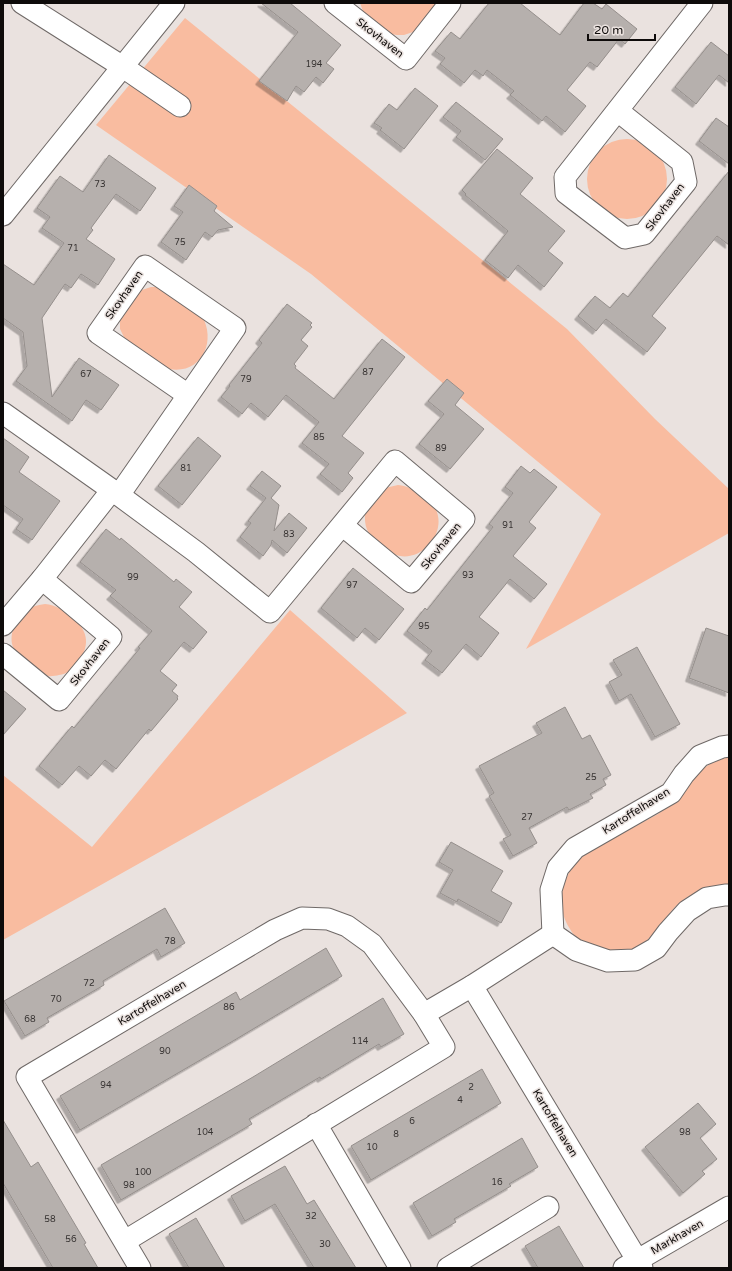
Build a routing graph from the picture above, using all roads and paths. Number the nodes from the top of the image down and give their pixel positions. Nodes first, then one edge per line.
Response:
1 (22, 3) edge
2 (174, 3) edge
3 (335, 3) edge
4 (450, 3) edge
5 (697, 5) edge
6 (123, 68) junction
7 (180, 106) dead end
8 (618, 111) junction
9 (3, 215) edge
10 (188, 395) junction
11 (3, 413) edge
12 (115, 492) junction
13 (342, 525) junction
14 (42, 579) junction
15 (3, 625) edge
16 (3, 654) edge
17 (729, 746) edge
18 (729, 895) edge
19 (553, 934) junction
20 (472, 986) junction
21 (424, 1014) junction
22 (316, 1124) junction
23 (548, 1207) dead end
24 (729, 1207) edge
25 (125, 1241) junction
26 (634, 1266) edge
27 (140, 1268) edge
28 (400, 1268) edge
29 (448, 1268) edge

1 - 6 street
2 - 6 street
3 - 4 street, Skovhaven
5 - 8 street, Skovhaven
6 - 7 street
6 - 9 street
8 - 8 street, Skovhaven
10 - 10 street, Skovhaven
10 - 12 street, Skovhaven
11 - 12 street, Skovhaven
12 - 13 street, Skovhaven
12 - 14 street, Skovhaven
13 - 13 street, Skovhaven
14 - 15 street, Skovhaven
14 - 16 street, Skovhaven
17 - 19 street, Kartoffelhaven
18 - 19 street
19 - 20 street
20 - 21 street
20 - 26 street, Kartoffelhaven
21 - 22 street, Kartoffelhaven
21 - 25 street, Kartoffelhaven
22 - 25 street, Kartoffelhaven
22 - 28 street
23 - 29 street
24 - 26 street, Markhaven
25 - 27 street, Kartoffelhaven

